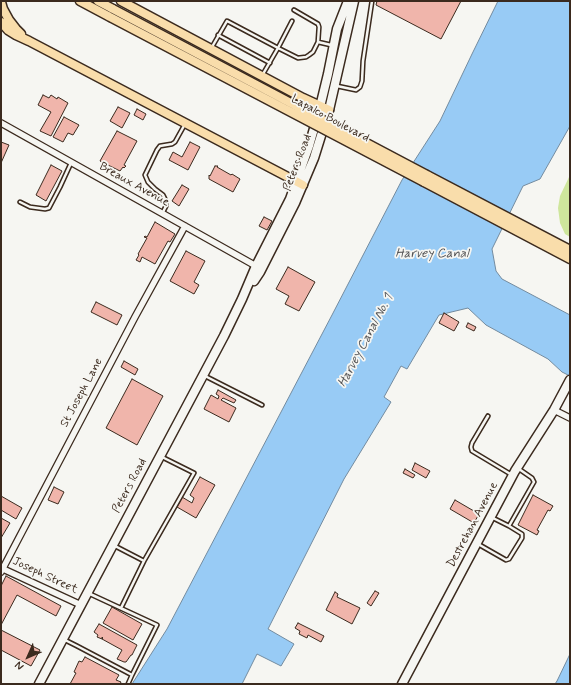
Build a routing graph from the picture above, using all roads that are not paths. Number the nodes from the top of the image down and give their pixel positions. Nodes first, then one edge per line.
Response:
1 (80, 1) edge
2 (98, 1) edge
3 (121, 1) edge
4 (348, 1) edge
5 (354, 1) edge
6 (372, 1) edge
7 (1, 2) edge
8 (294, 10) dead end
9 (112, 13) junction
10 (292, 21) dead end
11 (1, 22) edge
12 (218, 35) junction
13 (29, 41) junction
14 (318, 42) junction
15 (334, 45) junction
16 (278, 48) junction
17 (211, 49) junction
18 (270, 63) junction
19 (262, 76) junction
20 (334, 86) junction
21 (320, 107) junction
22 (329, 110) junction
23 (1, 123) edge
24 (185, 123) junction
25 (72, 163) junction
26 (299, 183) junction
27 (20, 202) dead end
28 (162, 214) junction
29 (185, 226) junction
30 (570, 250) edge
31 (570, 259) edge
32 (256, 266) junction
33 (242, 299) junction
34 (203, 375) junction
35 (570, 380) edge
36 (262, 405) dead end
37 (554, 410) junction
38 (488, 416) dead end
39 (570, 418) edge
40 (160, 456) junction
41 (515, 471) junction
42 (490, 517) junction
43 (509, 526) junction
44 (476, 543) junction
45 (112, 545) junction
46 (144, 560) junction
47 (2, 569) edge
48 (87, 592) junction
49 (81, 605) junction
50 (121, 608) junction
51 (63, 639) junction
52 (132, 675) junction
53 (39, 684) edge
54 (128, 684) edge
55 (402, 684) edge

1 - 9 main road, Lapalco Boulevard
2 - 9 main road, Lapalco Boulevard
3 - 17 main road
4 - 15 main road, Peters Road
5 - 20 main road, Peters Road
6 - 20 lane
7 - 13 main road
8 - 14 lane
9 - 30 main road, Lapalco Boulevard, bridge
9 - 31 main road, Lapalco Boulevard, bridge
10 - 16 lane
11 - 13 main road
12 - 16 lane
12 - 17 lane
12 - 18 lane
13 - 24 main road
14 - 15 lane
14 - 16 lane
15 - 21 main road, Peters Road
16 - 18 lane
17 - 19 main road
18 - 19 lane
19 - 21 main road
20 - 22 main road, Peters Road
21 - 22 main road
21 - 26 main road, Peters Road
22 - 26 main road, Peters Road
23 - 25 street, Breaux Avenue
24 - 26 main road
24 - 28 lane
25 - 27 lane
25 - 28 street, Breaux Avenue
26 - 32 main road, Peters Road
26 - 33 main road, Peters Road
28 - 29 street, Breaux Avenue
29 - 32 street, Breaux Avenue
29 - 47 street, St Joseph Lane
32 - 33 main road, Peters Road
33 - 34 main road, Peters Road
34 - 36 lane
34 - 40 main road, Peters Road
35 - 37 main road, Destrehan Avenue
37 - 39 street
37 - 41 main road, Destrehan Avenue
38 - 41 lane
40 - 45 main road, Peters Road
40 - 46 lane
41 - 42 main road, Destrehan Avenue
41 - 43 lane
42 - 43 lane
42 - 44 main road, Destrehan Avenue
43 - 44 lane
44 - 55 main road, Destrehan Avenue
45 - 46 lane
45 - 48 main road, Peters Road
46 - 50 lane
47 - 49 street, Joseph Street
48 - 49 main road, Peters Road
48 - 50 lane
49 - 51 main road, Peters Road
50 - 52 lane
51 - 52 lane
51 - 53 main road, Peters Road
52 - 54 lane

